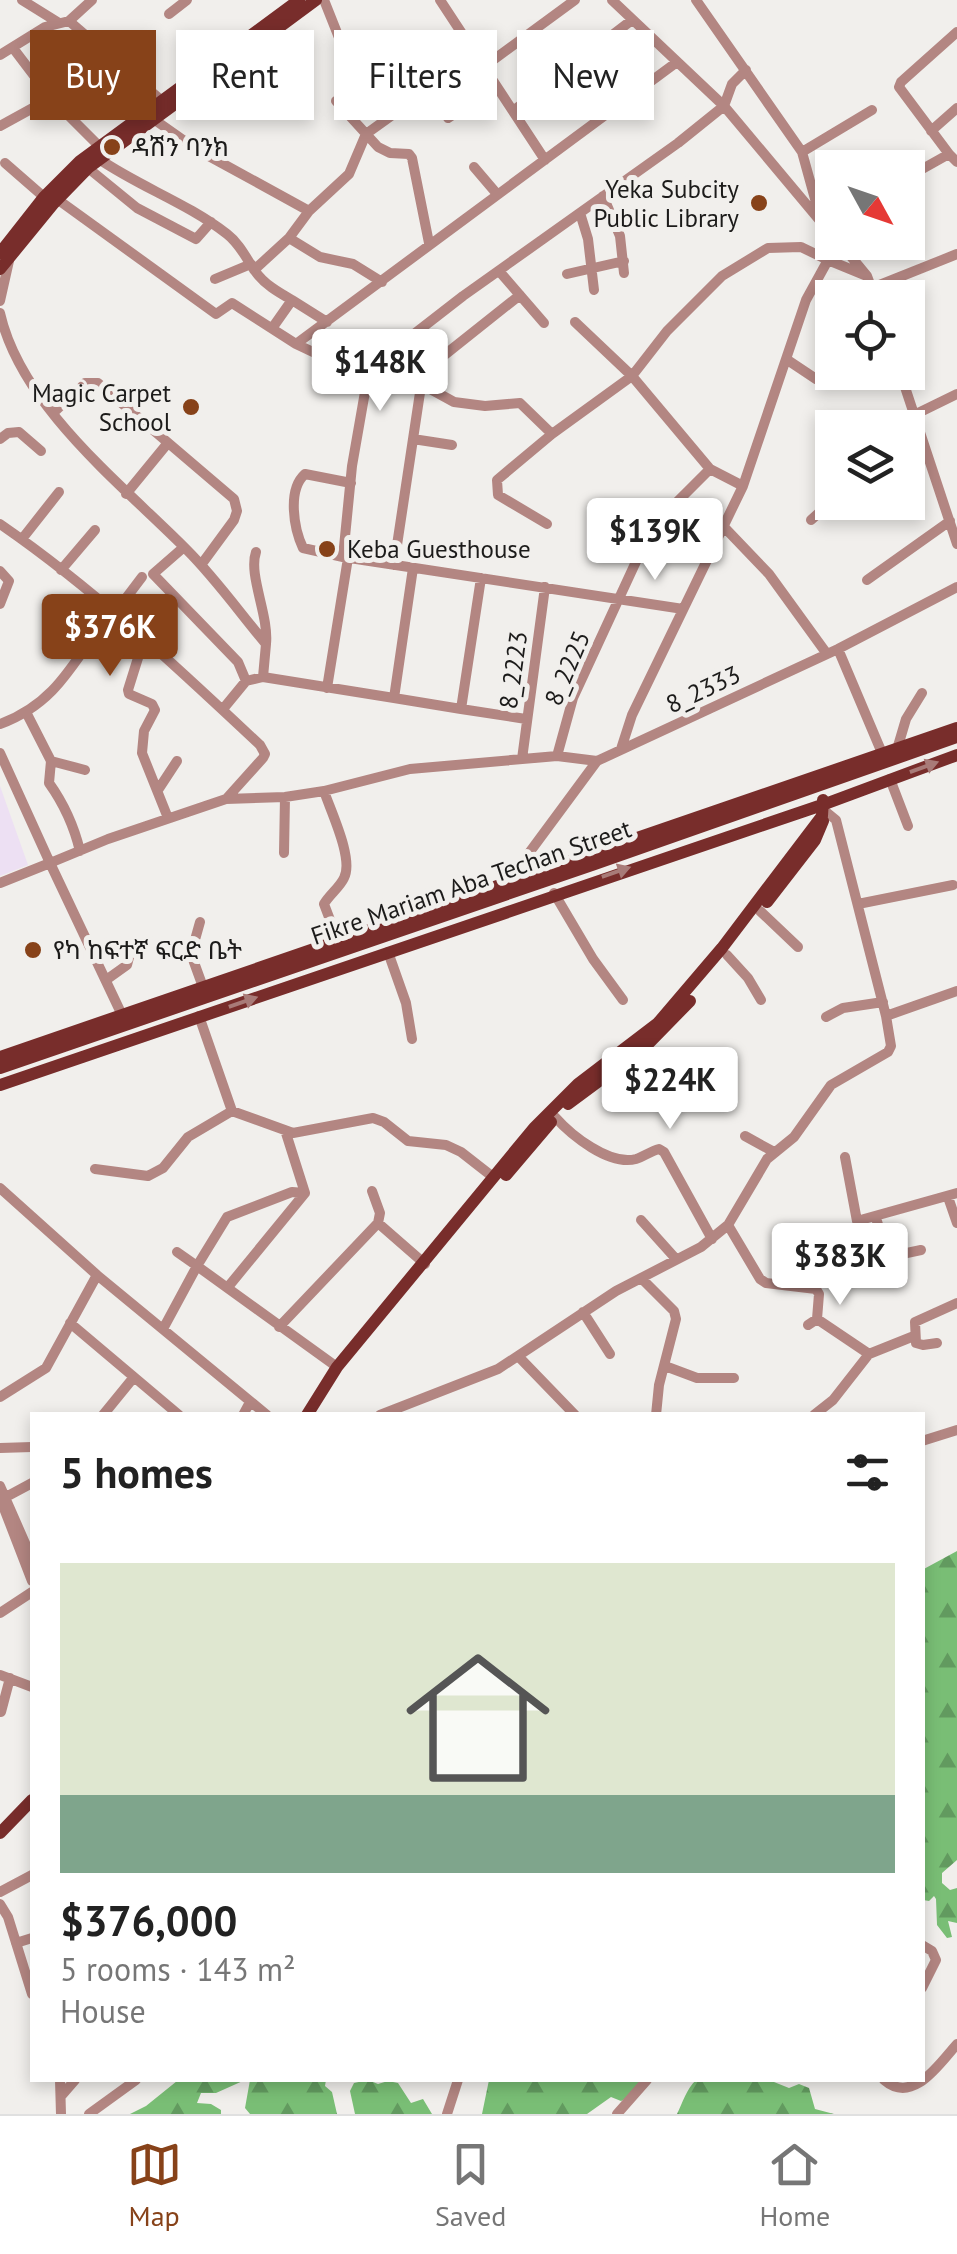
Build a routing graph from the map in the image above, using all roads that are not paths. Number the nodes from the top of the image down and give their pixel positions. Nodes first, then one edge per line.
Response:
1 (22, 0) edge
2 (92, 0) edge
3 (186, 0) edge
4 (299, 0) edge
5 (320, 0) edge
6 (440, 0) edge
7 (575, 0) edge
8 (612, 0) edge
9 (696, 0) edge
10 (169, 14) dead end
11 (632, 20) junction
12 (64, 22) junction
13 (275, 30) edge
14 (460, 30) edge
15 (334, 31) edge
16 (957, 32) edge
17 (14, 48) junction
18 (0, 55) edge
19 (497, 57) edge
20 (677, 62) junction
21 (30, 70) edge
22 (746, 70) junction
23 (497, 87) edge
24 (161, 100) junction
25 (724, 106) junction
26 (957, 108) edge
27 (30, 109) edge
28 (513, 110) junction
29 (872, 110) dead end
30 (66, 120) edge
31 (149, 120) edge
32 (155, 120) edge
33 (353, 120) edge
34 (385, 120) edge
35 (0, 126) edge
36 (932, 131) junction
37 (366, 134) junction
38 (802, 152) junction
39 (95, 158) junction
40 (953, 158) edge
41 (545, 160) junction
42 (5, 163) dead end
43 (474, 168) dead end
44 (925, 170) edge
45 (815, 187) edge
46 (498, 194) junction
47 (603, 196) junction
48 (51, 198) junction
49 (815, 207) edge
50 (309, 210) junction
51 (580, 213) junction
52 (211, 222) junction
53 (0, 228) edge
54 (289, 238) junction
55 (12, 239) junction
56 (428, 244) junction
57 (815, 252) edge
58 (956, 256) edge
59 (828, 260) joint
60 (852, 260) edge
61 (3, 261) edge
62 (252, 267) junction
63 (593, 269) junction
64 (499, 271) junction
65 (567, 274) dead end
66 (215, 279) dead end
67 (861, 280) edge
68 (867, 280) edge
69 (891, 280) edge
70 (382, 282) junction
71 (594, 290) dead end
72 (520, 294) junction
73 (292, 300) junction
74 (0, 301) edge
75 (0, 314) edge
76 (328, 322) junction
77 (575, 322) dead end
78 (544, 323) dead end
79 (273, 328) junction
80 (296, 344) junction
81 (442, 357) dead end
82 (786, 359) junction
83 (369, 369) junction
84 (632, 376) junction
85 (815, 378) edge
86 (421, 386) junction
87 (957, 394) edge
88 (924, 410) edge
89 (54, 412) junction
90 (552, 434) junction
91 (413, 438) junction
92 (0, 440) edge
93 (167, 444) junction
94 (452, 445) dead end
95 (925, 447) edge
96 (41, 451) dead end
97 (710, 469) junction
98 (351, 482) junction
99 (743, 486) junction
100 (59, 492) dead end
101 (126, 494) junction
102 (815, 516) edge
103 (811, 520) dead end
104 (950, 521) junction
105 (0, 524) edge
106 (548, 524) dead end
107 (725, 528) junction
108 (96, 530) dead end
109 (22, 539) junction
110 (957, 544) edge
111 (184, 547) junction
112 (256, 552) dead end
113 (345, 558) junction
114 (201, 564) junction
115 (394, 565) junction
116 (413, 568) junction
117 (62, 570) junction
118 (0, 571) edge
119 (142, 577) dead end
120 (480, 578) junction
121 (867, 580) dead end
122 (545, 587) junction
123 (957, 587) edge
124 (620, 597) junction
125 (0, 604) edge
126 (683, 609) junction
127 (114, 614) junction
128 (134, 635) junction
129 (266, 644) junction
130 (832, 652) junction
131 (262, 678) junction
132 (246, 681) junction
133 (327, 688) junction
134 (922, 693) dead end
135 (394, 698) junction
136 (223, 709) junction
137 (461, 709) junction
138 (26, 714) junction
139 (526, 719) junction
140 (0, 724) edge
141 (957, 728) edge
142 (957, 737) edge
143 (898, 746) junction
144 (621, 749) junction
145 (0, 753) edge
146 (882, 753) junction
147 (957, 755) edge
148 (556, 756) junction
149 (522, 759) junction
150 (177, 761) dead end
151 (597, 761) junction
152 (51, 762) junction
153 (84, 770) dead end
154 (890, 779) junction
155 (822, 787) junction
156 (158, 790) junction
157 (324, 792) junction
158 (285, 797) junction
159 (226, 799) junction
160 (824, 806) junction
161 (168, 818) junction
162 (908, 826) dead end
163 (818, 827) junction
164 (80, 851) junction
165 (284, 853) dead end
166 (50, 864) junction
167 (509, 880) junction
168 (0, 883) edge
169 (953, 885) dead end
170 (554, 894) junction
171 (858, 904) junction
172 (760, 911) junction
173 (200, 922) dead end
174 (338, 941) junction
175 (132, 946) dead end
176 (798, 947) dead end
177 (388, 952) junction
178 (727, 954) junction
179 (106, 980) junction
180 (203, 986) junction
181 (957, 991) edge
182 (623, 1000) dead end
183 (761, 1000) dead end
184 (883, 1002) junction
185 (200, 1016) junction
186 (886, 1016) junction
187 (826, 1017) dead end
188 (122, 1021) junction
189 (662, 1026) junction
190 (412, 1039) dead end
191 (128, 1040) junction
192 (0, 1057) edge
193 (0, 1068) edge
194 (0, 1085) edge
195 (232, 1111) junction
196 (555, 1117) junction
197 (285, 1130) junction
198 (746, 1136) dead end
199 (774, 1152) junction
200 (845, 1157) dead end
201 (95, 1169) dead end
202 (493, 1178) junction
203 (0, 1188) edge
204 (372, 1191) dead end
205 (305, 1193) junction
206 (952, 1195) edge
207 (876, 1218) junction
208 (641, 1220) dead end
209 (378, 1223) junction
210 (957, 1223) edge
211 (728, 1225) junction
212 (458, 1230) junction
213 (712, 1239) junction
214 (922, 1250) dead end
215 (176, 1252) dead end
216 (676, 1260) junction
217 (425, 1264) junction
218 (197, 1266) junction
219 (97, 1275) junction
220 (641, 1278) junction
221 (228, 1287) junction
222 (957, 1304) edge
223 (583, 1312) junction
224 (70, 1323) junction
225 (280, 1327) junction
226 (163, 1330) junction
227 (914, 1336) junction
228 (938, 1343) dead end
229 (610, 1354) dead end
230 (869, 1354) junction
231 (518, 1356) junction
232 (664, 1366) junction
233 (338, 1367) junction
234 (134, 1377) junction
235 (734, 1378) dead end
236 (0, 1397) edge
237 (250, 1402) junction
238 (105, 1412) edge
239 (175, 1412) edge
240 (245, 1412) edge
241 (264, 1412) edge
242 (310, 1412) edge
243 (318, 1412) edge
244 (388, 1412) edge
245 (571, 1412) edge
246 (656, 1412) edge
247 (818, 1412) edge
248 (957, 1430) edge
249 (925, 1440) edge
250 (30, 1447) edge
251 (0, 1448) edge
252 (30, 1483) edge
253 (2, 1495) edge
254 (4, 1520) edge
255 (30, 1555) edge
256 (30, 1577) edge
257 (30, 1593) edge
258 (0, 1613) edge
259 (5, 1676) edge
260 (30, 1687) edge
261 (1, 1712) edge
262 (30, 1802) edge
263 (30, 1811) edge
264 (0, 1833) edge
265 (0, 1842) edge
266 (30, 1876) edge
267 (0, 1892) edge
268 (0, 1904) edge
269 (30, 1939) edge
270 (16, 1943) junction
271 (925, 1946) edge
272 (925, 1982) edge
273 (30, 1988) edge
274 (957, 2044) edge
275 (925, 2076) edge
276 (60, 2082) edge
277 (73, 2082) edge
278 (133, 2082) edge
279 (457, 2082) edge
280 (646, 2082) edge
281 (888, 2082) edge
282 (919, 2082) edge
283 (62, 2094) junction
284 (59, 2112) edge
285 (89, 2114) edge
286 (446, 2114) edge
287 (618, 2114) edge

1 - 12 street
2 - 12 street
3 - 10 street
4 - 24 main road
5 - 13 main road
5 - 15 street
6 - 14 street
7 - 19 street
8 - 11 street
9 - 22 street
11 - 20 street
11 - 28 street
12 - 17 street
12 - 24 street
16 - 36 street
17 - 18 street
17 - 21 street
20 - 25 street
20 - 41 street
22 - 25 street
22 - 38 street
23 - 28 street
24 - 39 main road
25 - 47 street
25 - 49 street
26 - 36 street
27 - 35 street
28 - 41 street
29 - 38 street
30 - 39 street
31 - 39 main road
32 - 50 street
33 - 37 street
34 - 37 street
36 - 40 street
37 - 50 street
37 - 56 street
38 - 45 street
39 - 48 main road
39 - 48 main road
39 - 52 street
39 - 52 street
40 - 44 street
41 - 46 street
42 - 48 street
43 - 46 street
46 - 56 street
47 - 51 street
47 - 63 street
48 - 55 main road
48 - 61 main road
48 - 79 street
50 - 54 street
51 - 63 street
51 - 64 street
52 - 62 street
53 - 55 street
54 - 62 street
54 - 70 street
55 - 61 main road
56 - 70 street
57 - 84 street
58 - 69 street
59 - 67 street
59 - 82 street
60 - 68 street
61 - 74 street
62 - 66 street
62 - 73 street
63 - 65 street
63 - 71 street
64 - 72 street
64 - 83 street
70 - 76 street
72 - 78 street
72 - 81 street
73 - 76 street
73 - 79 street
75 - 89 street
76 - 80 street
77 - 84 street
79 - 80 street
80 - 83 street
82 - 85 street
82 - 99 street
83 - 86 street
83 - 98 street
84 - 90 street
84 - 97 street
86 - 90 street
86 - 91 street
87 - 88 street
89 - 93 street
89 - 101 street
90 - 106 street
91 - 94 street
91 - 115 street
92 - 96 street
93 - 101 street
93 - 114 street
95 - 104 street
97 - 99 street
97 - 124 street, 8_2225
98 - 113 street
98 - 113 street
99 - 107 street
100 - 109 street
101 - 111 street
102 - 103 street
104 - 110 street
104 - 121 street
105 - 109 street
107 - 126 street
107 - 130 street
108 - 117 street
109 - 117 street
111 - 114 street
111 - 132 street
112 - 129 street
113 - 115 street
113 - 133 street
114 - 129 street
115 - 116 street
116 - 120 street
116 - 135 street
117 - 127 street
118 - 125 street
119 - 127 street
120 - 122 street
120 - 137 street
122 - 124 street
122 - 139 street, 8_2223
123 - 130 street, 8_2333
124 - 126 street
124 - 148 street, 8_2225
126 - 144 street
127 - 128 street
128 - 136 street
128 - 138 street
128 - 156 street
129 - 131 street
130 - 144 street, 8_2333
130 - 146 street
131 - 132 street
131 - 133 street
132 - 136 street
133 - 135 street
134 - 143 street
135 - 137 street
136 - 159 street
137 - 139 street
138 - 140 street
138 - 152 street
139 - 149 street, 8_2223
141 - 143 main road
142 - 155 main road, Fikre Mariam Aba Techan Street
143 - 146 main road
144 - 151 street, 8_2333
145 - 166 street
146 - 167 main road
154 -> 147 main road, Fikre Mariam Aba Techan Street
148 - 149 street
148 - 151 street
149 - 157 street
150 - 156 street
151 - 167 street, 8_2333
152 - 153 street
152 - 164 street
154 - 160 main road, Fikre Mariam Aba Techan Street
154 - 162 street
155 - 160 main road
155 - 188 main road, Fikre Mariam Aba Techan Street
156 - 161 street
157 - 158 street
157 - 174 street
158 - 159 street
158 - 165 street
159 - 161 street
160 - 163 main road
170 -> 160 main road, Fikre Mariam Aba Techan Street
160 - 171 street
161 - 164 street
163 - 172 main road
163 - 189 main road
164 - 166 street
166 - 168 street
166 - 179 street
167 - 174 main road
169 - 171 street
170 - 177 main road, Fikre Mariam Aba Techan Street
170 - 182 street
171 - 184 street
172 - 176 street
172 - 178 main road
173 - 180 street
174 - 180 main road
175 - 179 street
185 -> 177 main road, Fikre Mariam Aba Techan Street
177 - 190 street
178 - 183 street
178 - 189 main road
179 - 188 street
180 - 188 main road
181 - 186 street
184 - 186 street
184 - 187 street
185 - 191 main road, Fikre Mariam Aba Techan Street
185 - 195 street
186 - 199 street
188 - 191 main road
188 - 192 main road
188 - 193 main road, Fikre Mariam Aba Techan Street
189 - 196 main road
189 - 202 main road
191 - 194 main road, Fikre Mariam Aba Techan Street
195 - 197 street
195 - 201 street
196 - 212 main road
196 - 213 street
197 - 202 street
197 - 205 street
198 - 199 street
199 - 211 street
200 - 207 street
202 - 212 main road
203 - 219 street
204 - 209 street
205 - 218 street
205 - 221 street
206 - 207 street
206 - 210 street
207 - 214 street
208 - 216 street
209 - 217 street
209 - 225 street
211 - 213 street
211 - 230 street
212 - 217 main road
212 - 243 main road
213 - 216 street
215 - 218 street
216 - 220 street
217 - 233 main road
218 - 221 street
218 - 226 street
219 - 224 street
219 - 226 street
220 - 223 street
220 - 232 street
221 - 225 street
222 - 227 street
223 - 229 street
223 - 231 street
224 - 234 street
224 - 236 street
225 - 233 street
226 - 237 street
227 - 228 street
227 - 230 street
230 - 247 street
231 - 244 street
231 - 245 street
232 - 235 street
232 - 246 street
233 - 242 main road
234 - 238 street
234 - 239 street
237 - 240 street
237 - 241 street
248 - 249 street
250 - 251 street
252 - 253 street
253 - 254 street
253 - 255 street
254 - 256 street
257 - 258 street
259 - 260 street
259 - 261 street
262 - 264 main road
263 - 265 main road
266 - 267 street
268 - 270 street
269 - 270 street
270 - 273 street
271 - 272 street
274 - 275 street
276 - 283 street
277 - 283 street
278 - 285 street
279 - 286 street
280 - 287 street
281 - 282 street
283 - 284 street

